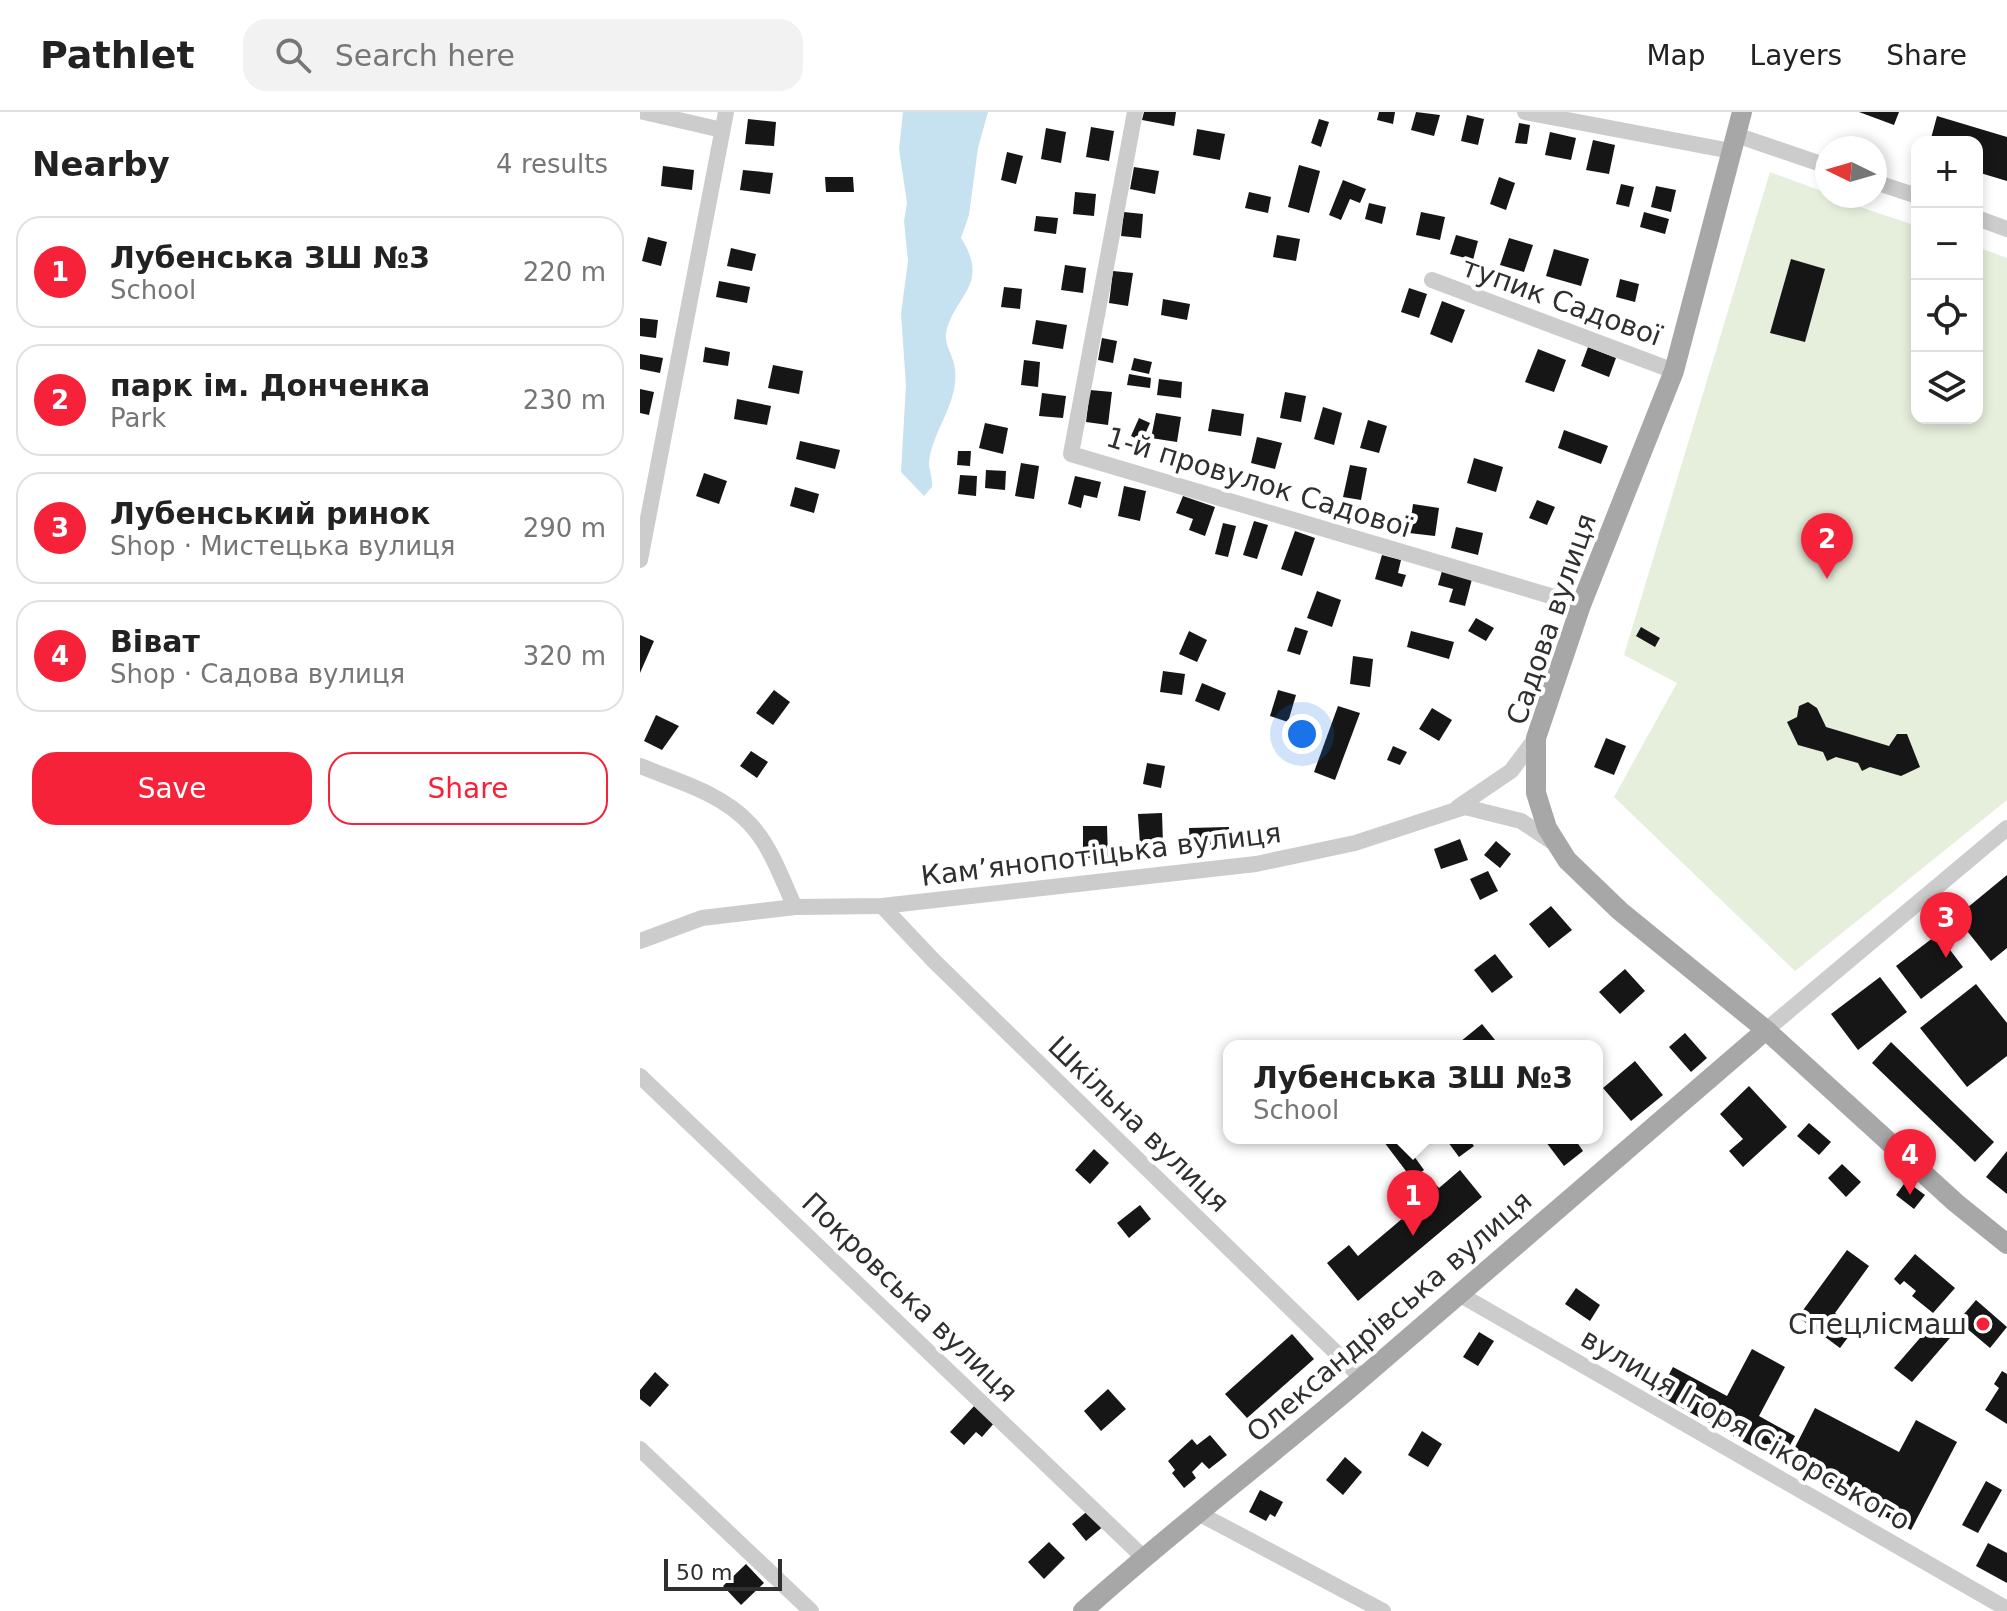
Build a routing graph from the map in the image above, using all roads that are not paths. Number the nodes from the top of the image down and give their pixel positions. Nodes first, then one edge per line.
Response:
1 (644, 112) edge
2 (726, 112) edge
3 (1135, 112) edge
4 (1525, 112) edge
5 (1742, 112) edge
6 (722, 130) junction
7 (1733, 143) junction
8 (1815, 163) edge
9 (1887, 186) edge
10 (1911, 194) edge
11 (1983, 220) edge
12 (2007, 229) edge
13 (1432, 280) dead end
14 (1674, 371) junction
15 (640, 560) edge
16 (1581, 605) junction
17 (1536, 738) junction
18 (640, 766) edge
19 (1454, 809) junction
20 (2007, 828) edge
21 (1556, 845) junction
22 (882, 906) junction
23 (795, 907) junction
24 (640, 941) edge
25 (1766, 1030) junction
26 (640, 1076) edge
27 (2007, 1244) edge
28 (1459, 1294) junction
29 (1362, 1378) junction
30 (640, 1449) edge
31 (1200, 1514) junction
32 (1143, 1557) junction
33 (2007, 1609) edge
34 (811, 1611) edge
35 (1083, 1611) edge
36 (1383, 1611) edge

1 - 6 street
2 - 6 street
3 - 16 street, 1-й провулок Садової
4 - 7 street
5 - 7 main road, Садова вулиця
6 - 15 street
7 - 8 street
7 - 14 main road, Садова вулиця
9 - 10 street
11 - 12 street
13 - 14 street, тупик Садової
14 - 16 main road, Садова вулиця
16 - 17 main road, Садова вулиця
17 - 19 street
17 - 21 main road, Садова вулиця
18 - 23 street
19 - 21 street, Камʼянопотіцька вулиця
19 - 22 street, Камʼянопотіцька вулиця
20 - 25 street
21 - 25 main road, Садова вулиця
22 - 23 street, Камʼянопотіцька вулиця
22 - 29 street, Шкільна вулиця
23 - 24 street, Камʼянопотіцька вулиця
25 - 27 main road, Садова вулиця
25 - 28 main road, Олександрівська вулиця
26 - 32 street, Покровська вулиця
28 - 29 main road, Олександрівська вулиця
28 - 33 street, вулиця Ігоря Сікорського
29 - 31 main road, Олександрівська вулиця
30 - 34 street
31 - 32 main road, Олександрівська вулиця
31 - 36 street
32 - 35 main road, Олександрівська вулиця

